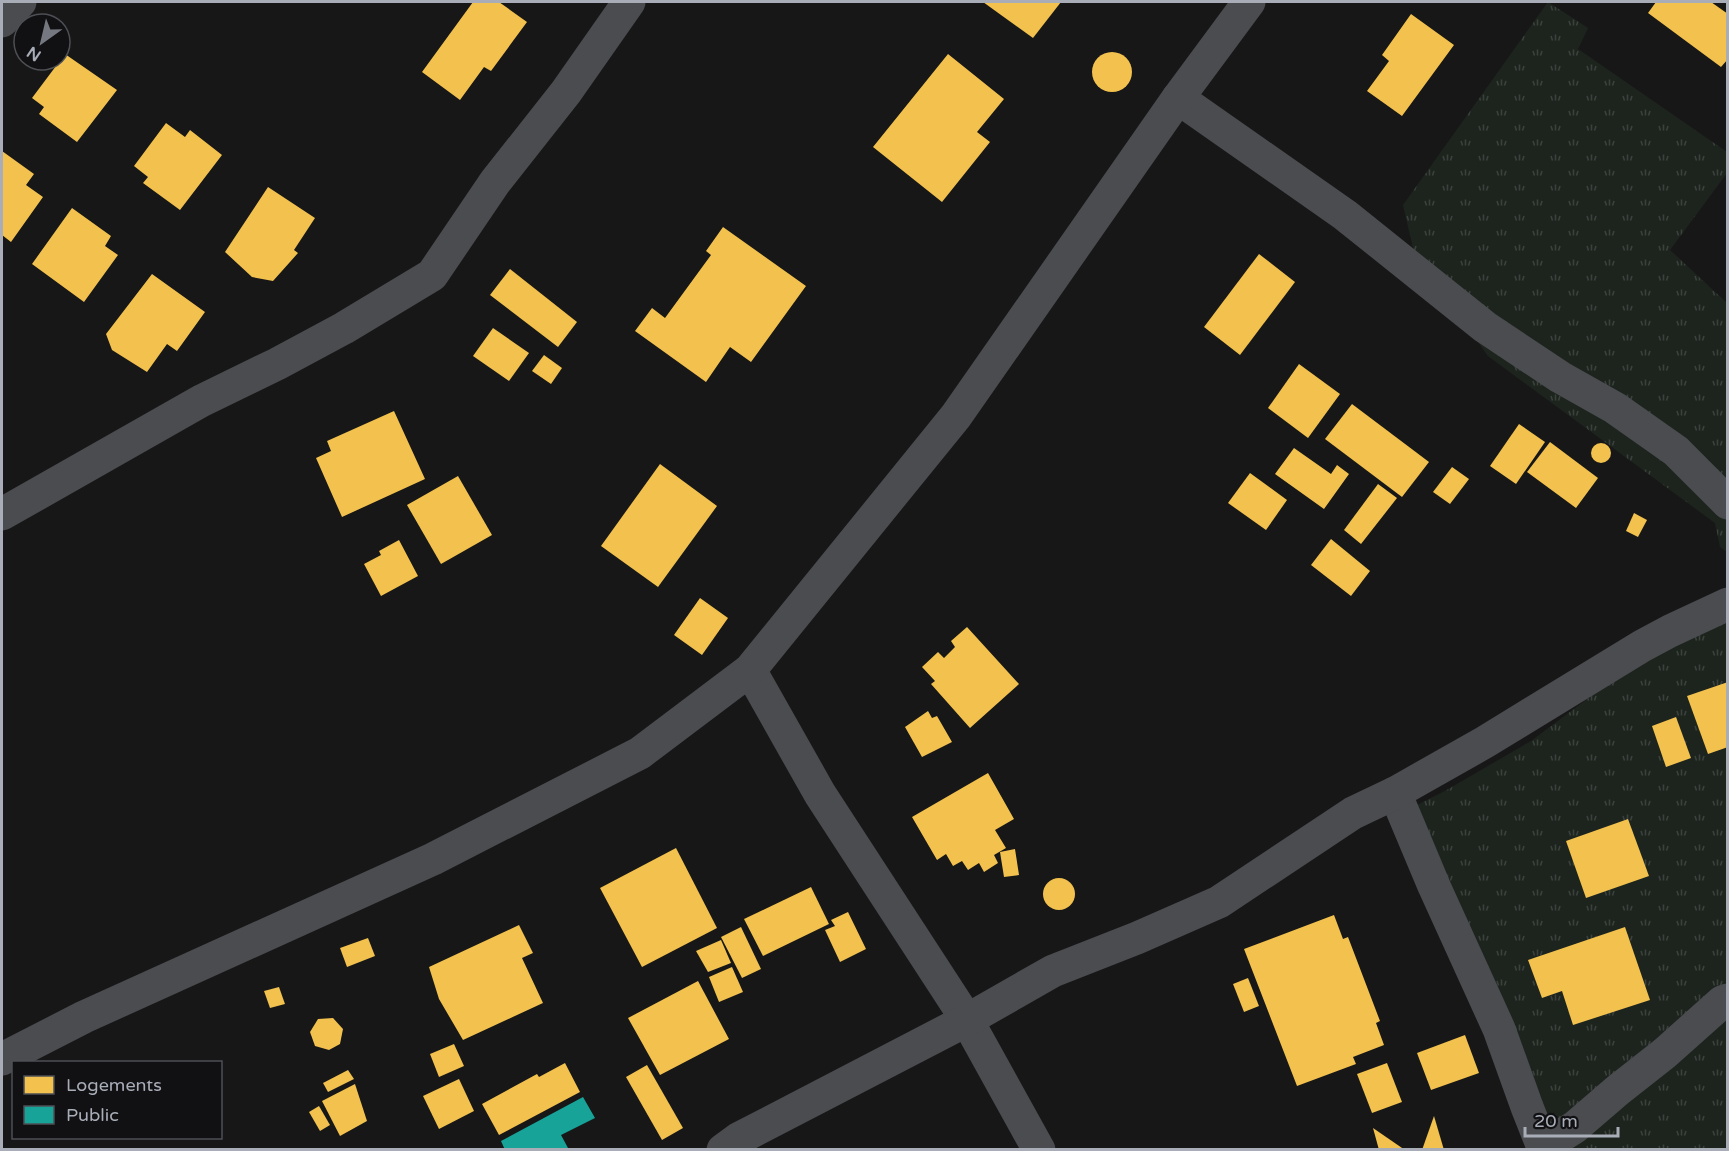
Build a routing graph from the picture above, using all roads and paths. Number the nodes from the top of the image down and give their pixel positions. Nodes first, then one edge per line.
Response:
1 (21, 2) edge
2 (628, 2) edge
3 (1250, 2) edge
4 (2, 21) edge
5 (1178, 98) junction
6 (1728, 503) edge
7 (2, 514) edge
8 (1728, 604) edge
9 (750, 670) junction
10 (1395, 793) junction
11 (1728, 999) edge
12 (967, 1020) junction
13 (2, 1059) edge
14 (723, 1149) edge
15 (1039, 1149) edge
16 (1544, 1149) edge

1 - 4 street
2 - 7 street
3 - 5 street
5 - 6 street
5 - 9 street
8 - 10 street
9 - 12 street
9 - 13 street
10 - 12 street
10 - 16 street
11 - 16 street
12 - 14 street
12 - 15 street

